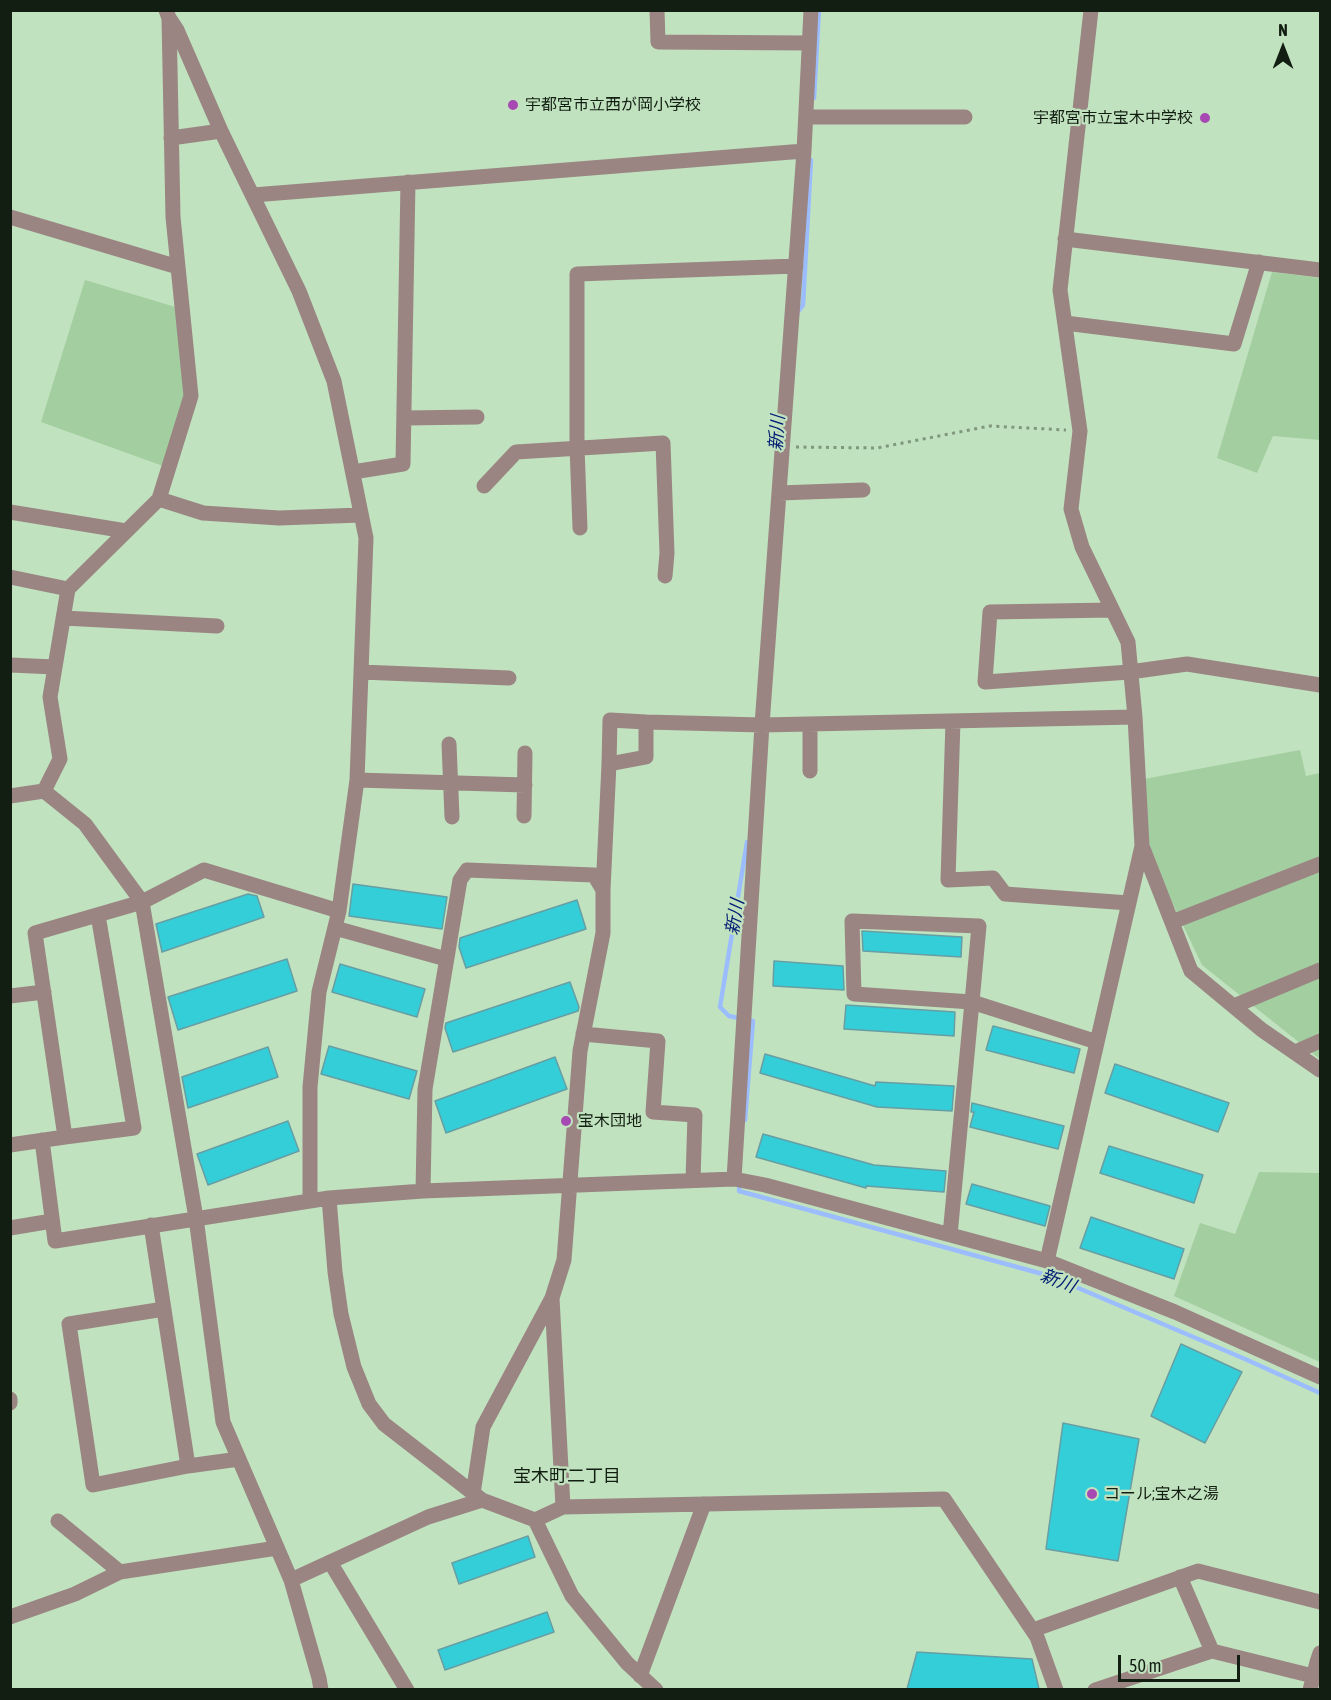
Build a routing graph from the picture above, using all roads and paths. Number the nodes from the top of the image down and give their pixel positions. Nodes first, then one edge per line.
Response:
1 (657, 10) edge
2 (811, 10) edge
3 (1091, 10) edge
4 (168, 14) edge
5 (809, 43) junction
6 (806, 117) junction
7 (965, 117) dead end
8 (221, 131) junction
9 (171, 138) junction
10 (804, 151) junction
11 (408, 182) junction
12 (253, 195) junction
13 (10, 216) edge
14 (1065, 239) junction
15 (1259, 262) junction
16 (796, 266) junction
17 (178, 267) junction
18 (1320, 270) edge
19 (1065, 323) junction
20 (477, 417) dead end
21 (404, 418) junction
22 (1080, 431) junction
23 (577, 447) junction
24 (782, 447) junction
25 (352, 472) junction
26 (484, 486) dead end
27 (862, 490) dead end
28 (779, 493) junction
29 (159, 499) junction
30 (10, 512) edge
31 (362, 515) junction
32 (580, 528) dead end
33 (126, 531) junction
34 (665, 576) dead end
35 (10, 577) edge
36 (68, 589) junction
37 (1112, 610) junction
38 (63, 618) junction
39 (217, 626) dead end
40 (10, 665) edge
41 (55, 667) junction
42 (361, 672) junction
43 (1130, 672) junction
44 (509, 678) dead end
45 (1320, 685) edge
46 (1135, 717) junction
47 (953, 721) junction
48 (646, 722) junction
49 (810, 724) junction
50 (762, 725) junction
51 (449, 744) dead end
52 (525, 753) dead end
53 (609, 764) junction
54 (810, 771) dead end
55 (357, 780) junction
56 (451, 783) junction
57 (525, 785) junction
58 (44, 791) junction
59 (10, 796) edge
60 (524, 816) dead end
61 (452, 817) dead end
62 (1142, 846) junction
63 (1320, 864) edge
64 (603, 890) junction
65 (142, 902) junction
66 (1129, 903) junction
67 (339, 911) junction
68 (98, 915) junction
69 (1172, 922) junction
70 (335, 928) junction
71 (446, 959) junction
72 (1320, 970) edge
73 (44, 992) junction
74 (10, 996) edge
75 (972, 1002) junction
76 (1234, 1006) junction
77 (583, 1034) junction
78 (1320, 1041) edge
79 (1097, 1042) junction
80 (1295, 1052) junction
81 (1320, 1070) edge
82 (65, 1137) junction
83 (42, 1140) junction
84 (10, 1145) edge
85 (734, 1179) junction
86 (693, 1180) junction
87 (570, 1185) junction
88 (423, 1191) junction
89 (329, 1198) junction
90 (310, 1201) junction
91 (196, 1218) junction
92 (52, 1221) junction
93 (151, 1226) junction
94 (10, 1228) edge
95 (950, 1235) junction
96 (1047, 1261) junction
97 (552, 1298) junction
98 (164, 1309) junction
99 (1320, 1377) edge
100 (239, 1459) junction
101 (188, 1466) junction
102 (477, 1497) junction
103 (704, 1504) junction
104 (563, 1507) junction
105 (535, 1520) junction
106 (58, 1521) dead end
107 (277, 1548) junction
108 (330, 1562) junction
109 (120, 1572) junction
110 (1180, 1577) junction
111 (291, 1580) junction
112 (1320, 1602) edge
113 (10, 1617) edge
114 (1033, 1630) junction
115 (1212, 1651) junction
116 (1320, 1653) edge
117 (640, 1676) junction
118 (1310, 1686) edge
119 (321, 1689) edge
120 (407, 1689) edge
121 (656, 1689) edge
122 (1056, 1689) edge
123 (1095, 1689) edge

1 - 5 street
2 - 5 street
3 - 14 street
4 - 8 street
4 - 9 street
5 - 6 street
6 - 7 street
6 - 10 street
8 - 9 street
8 - 12 street
9 - 17 street
10 - 11 street
10 - 16 street
11 - 12 street
11 - 21 street
12 - 25 street
13 - 17 street
14 - 15 street
14 - 19 street
15 - 18 street
15 - 19 street
16 - 23 street
16 - 24 street
17 - 29 street
19 - 22 street
20 - 21 street
21 - 25 street
22 - 24 path
22 - 37 street
23 - 26 street
23 - 32 street
23 - 34 street
24 - 28 street
25 - 31 street
27 - 28 street
28 - 50 street
29 - 31 street
29 - 33 street
30 - 33 street
31 - 42 street
33 - 36 street
35 - 36 street
36 - 38 street
37 - 43 street
37 - 43 street
38 - 39 street
38 - 41 street
40 - 41 street
41 - 58 street
42 - 44 street
42 - 55 street
43 - 45 street
43 - 46 street
46 - 47 street
46 - 62 street
47 - 49 street
47 - 66 street
48 - 50 street
48 - 53 street
48 - 53 street
49 - 50 street
49 - 54 street
50 - 85 street
51 - 56 street
52 - 57 street
53 - 64 street
55 - 56 street
55 - 67 street
56 - 57 street
56 - 61 street
57 - 60 street
58 - 59 street
58 - 65 street
62 - 66 street
62 - 69 street
63 - 69 street
64 - 71 street
64 - 77 street
65 - 67 street
65 - 68 street
65 - 91 street
66 - 79 street
67 - 70 street
68 - 73 street
68 - 82 street
69 - 76 street
70 - 71 street
70 - 90 street
71 - 88 street
72 - 76 street
73 - 74 street
73 - 82 street
75 - 75 street
75 - 79 street
75 - 95 street
76 - 80 street
77 - 86 street
77 - 87 street
78 - 80 street
79 - 96 street
80 - 81 street
82 - 83 street
83 - 84 street
83 - 92 street
85 - 86 street
85 - 95 street
86 - 87 street
87 - 88 street
87 - 97 street
88 - 89 street
89 - 90 street
89 - 102 street
90 - 91 street
91 - 93 street
91 - 100 street
92 - 93 street
92 - 94 street
93 - 98 street
95 - 96 street
96 - 99 street
97 - 102 street
97 - 104 street
98 - 101 street
98 - 101 street
100 - 101 street
100 - 107 street
102 - 105 street
102 - 108 street
103 - 104 street
103 - 114 street
103 - 117 street
104 - 105 street
105 - 117 street
106 - 109 street
107 - 109 street
107 - 111 street
108 - 111 street
108 - 120 street
109 - 113 street
110 - 112 street
110 - 114 street
110 - 115 street
111 - 119 street
114 - 122 street
115 - 118 street
115 - 123 street
116 - 118 street
117 - 121 street

